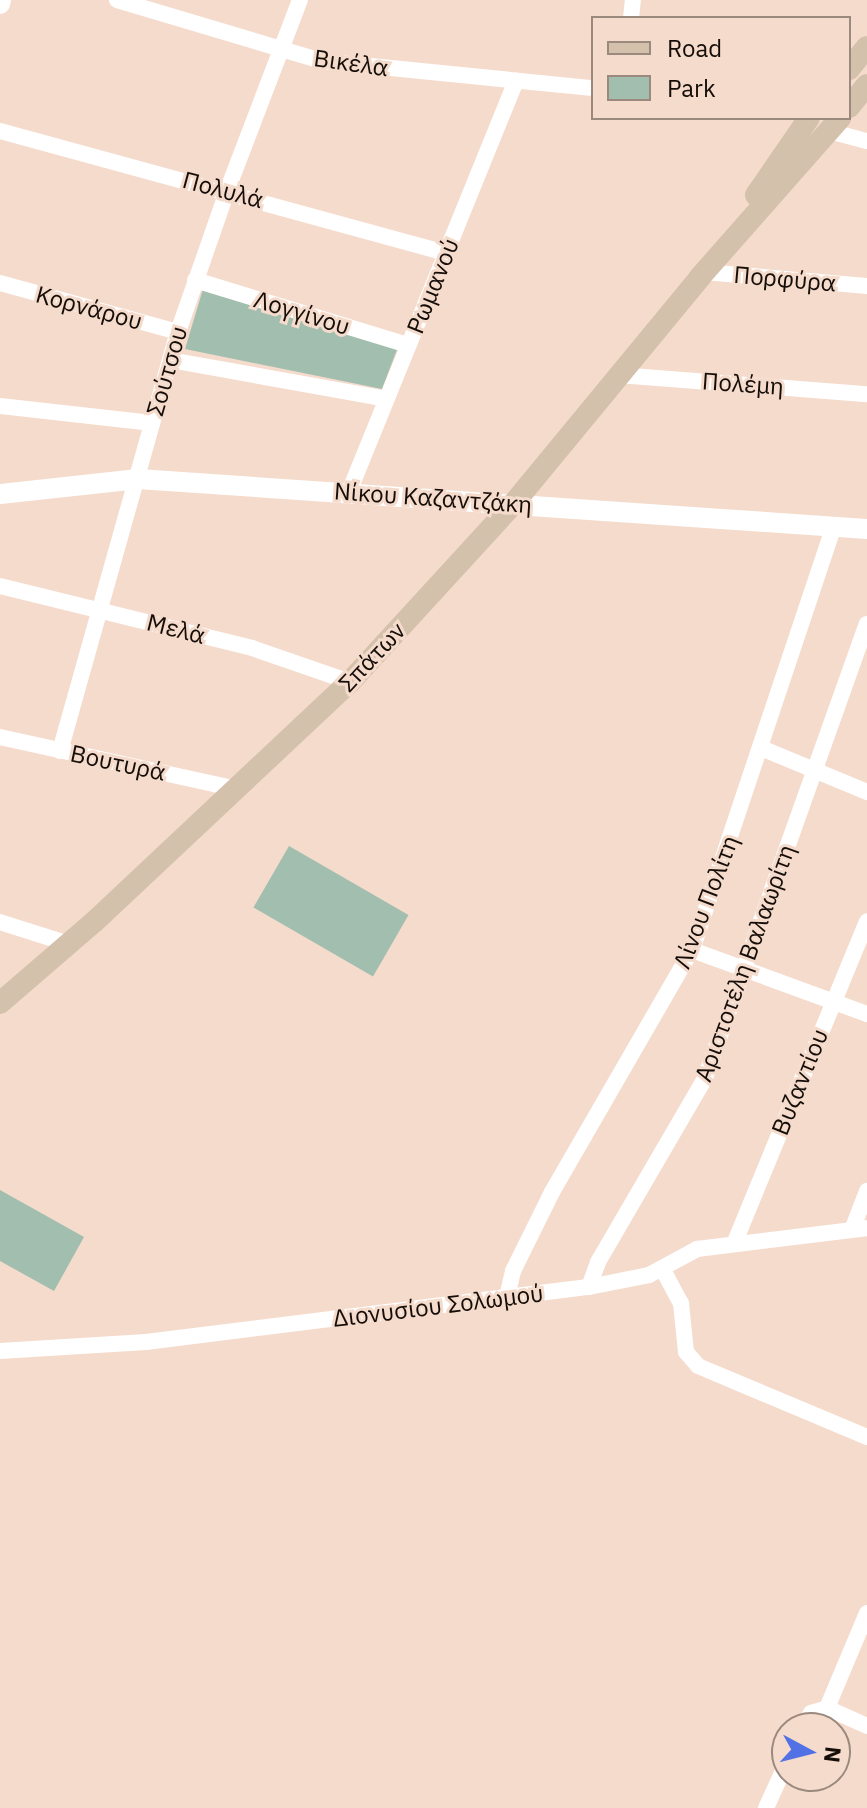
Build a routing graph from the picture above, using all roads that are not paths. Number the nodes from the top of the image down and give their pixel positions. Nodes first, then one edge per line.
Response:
1 (117, 0) edge
2 (300, 0) edge
3 (867, 47) edge
4 (281, 50) junction
5 (851, 67) edge
6 (516, 81) junction
7 (867, 85) edge
8 (591, 88) edge
9 (851, 105) edge
10 (808, 120) edge
11 (835, 125) edge
12 (0, 131) edge
13 (867, 141) edge
14 (227, 191) junction
15 (446, 253) junction
16 (704, 272) junction
17 (195, 280) junction
18 (0, 283) edge
19 (867, 286) edge
20 (178, 332) junction
21 (408, 345) junction
22 (170, 360) junction
23 (618, 375) junction
24 (867, 394) edge
25 (387, 399) junction
26 (0, 406) edge
27 (152, 423) junction
28 (138, 479) junction
29 (349, 492) junction
30 (0, 494) edge
31 (514, 503) junction
32 (834, 526) junction
33 (867, 529) edge
34 (0, 586) edge
35 (100, 610) junction
36 (867, 624) edge
37 (350, 682) junction
38 (0, 737) edge
39 (761, 748) junction
40 (60, 751) junction
41 (816, 769) junction
42 (237, 789) junction
43 (867, 792) edge
44 (867, 921) edge
45 (0, 922) edge
46 (69, 944) junction
47 (692, 950) junction
48 (743, 971) junction
49 (833, 1002) junction
50 (0, 1003) edge
51 (867, 1014) edge
52 (867, 1191) edge
53 (859, 1229) edge
54 (734, 1244) junction
55 (662, 1268) junction
56 (589, 1287) junction
57 (507, 1297) junction
58 (0, 1351) edge
59 (867, 1437) edge
60 (867, 1613) edge
61 (827, 1708) junction
62 (814, 1712) edge
63 (867, 1726) edge

1 - 4 street, Βικέλα
2 - 4 street, Σούτσου
3 - 5 main road
4 - 6 street, Βικέλα
4 - 14 street, Σούτσου
6 - 8 street, Βικέλα
6 - 15 street, Ρωμανού
7 - 9 main road
10 - 16 main road, Σπάτων
11 - 13 street
11 - 16 main road, Σπάτων
12 - 14 street, Πολυλά
14 - 15 street, Πολυλά
14 - 17 street, Σούτσου
15 - 21 street, Ρωμανού
16 - 19 street, Πορφύρα
16 - 23 main road, Σπάτων
17 - 20 street, Σούτσου
17 - 21 street, Λογγίνου
18 - 20 street, Κορνάρου
20 - 22 street, Σούτσου
21 - 25 street, Ρωμανού
22 - 25 street
22 - 27 street, Σούτσου
23 - 24 street, Πολέμη
23 - 31 main road, Σπάτων
25 - 29 street, Ρωμανού
26 - 27 street
27 - 28 street, Σούτσου
28 - 29 street, Νίκου Καζαντζάκη
28 - 30 street, Νίκου Καζαντζάκη
28 - 35 street, Σούτσου
29 - 31 street, Νίκου Καζαντζάκη
31 - 32 street, Νίκου Καζαντζάκη
31 - 37 main road, Σπάτων
32 - 33 street, Νίκου Καζαντζάκη
32 - 39 street, Λίνου Πολίτη
34 - 35 street, Μελά
35 - 37 street, Μελά
35 - 40 street, Σούτσου
36 - 41 street, Αριστοτέλη Βαλαωρίτη
37 - 42 main road, Σπάτων
38 - 40 street, Βουτυρά
39 - 41 street
39 - 47 street, Λίνου Πολίτη
40 - 42 street, Βουτυρά
41 - 43 street
41 - 48 street, Αριστοτέλη Βαλαωρίτη
42 - 46 main road, Σπάτων
44 - 49 street, Βυζαντίου
45 - 46 street
46 - 50 main road, Σπάτων
47 - 48 street
47 - 57 street, Λίνου Πολίτη
48 - 49 street
48 - 56 street, Αριστοτέλη Βαλαωρίτη
49 - 51 street
49 - 54 street, Βυζαντίου
52 - 53 street
53 - 54 street, Διονυσίου Σολωμού
54 - 55 street, Διονυσίου Σολωμού
55 - 56 street, Διονυσίου Σολωμού
55 - 59 street
56 - 57 street, Διονυσίου Σολωμού
57 - 58 street, Διονυσίου Σολωμού
60 - 61 street
61 - 62 street
61 - 63 street

